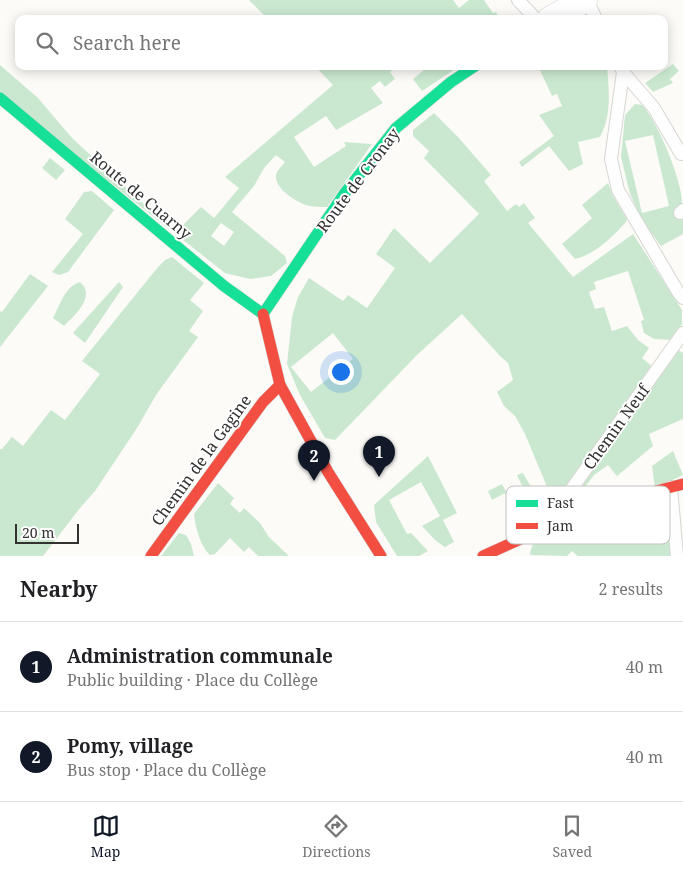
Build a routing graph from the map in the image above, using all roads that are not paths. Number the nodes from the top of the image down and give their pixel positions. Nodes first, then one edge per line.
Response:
1 (518, 0) edge
2 (586, 0) edge
3 (532, 15) edge
4 (558, 15) edge
5 (594, 15) edge
6 (469, 70) edge
7 (622, 70) edge
8 (623, 70) edge
9 (0, 98) edge
10 (682, 155) edge
11 (683, 298) edge
12 (263, 314) junction
13 (683, 333) edge
14 (280, 385) junction
15 (573, 486) edge
16 (677, 486) edge
17 (510, 544) edge
18 (151, 556) edge
19 (380, 556) edge
20 (483, 556) edge
21 (678, 556) edge

1 - 3 lane
2 - 4 street
2 - 5 lane
6 - 12 street, Route de Cronay
7 - 11 lane
8 - 10 lane
9 - 12 street, Route de Cuarny
12 - 14 street
13 - 15 lane, Chemin Neuf
14 - 18 street, Chemin de la Gagine
14 - 19 street
16 - 21 lane
17 - 20 street

